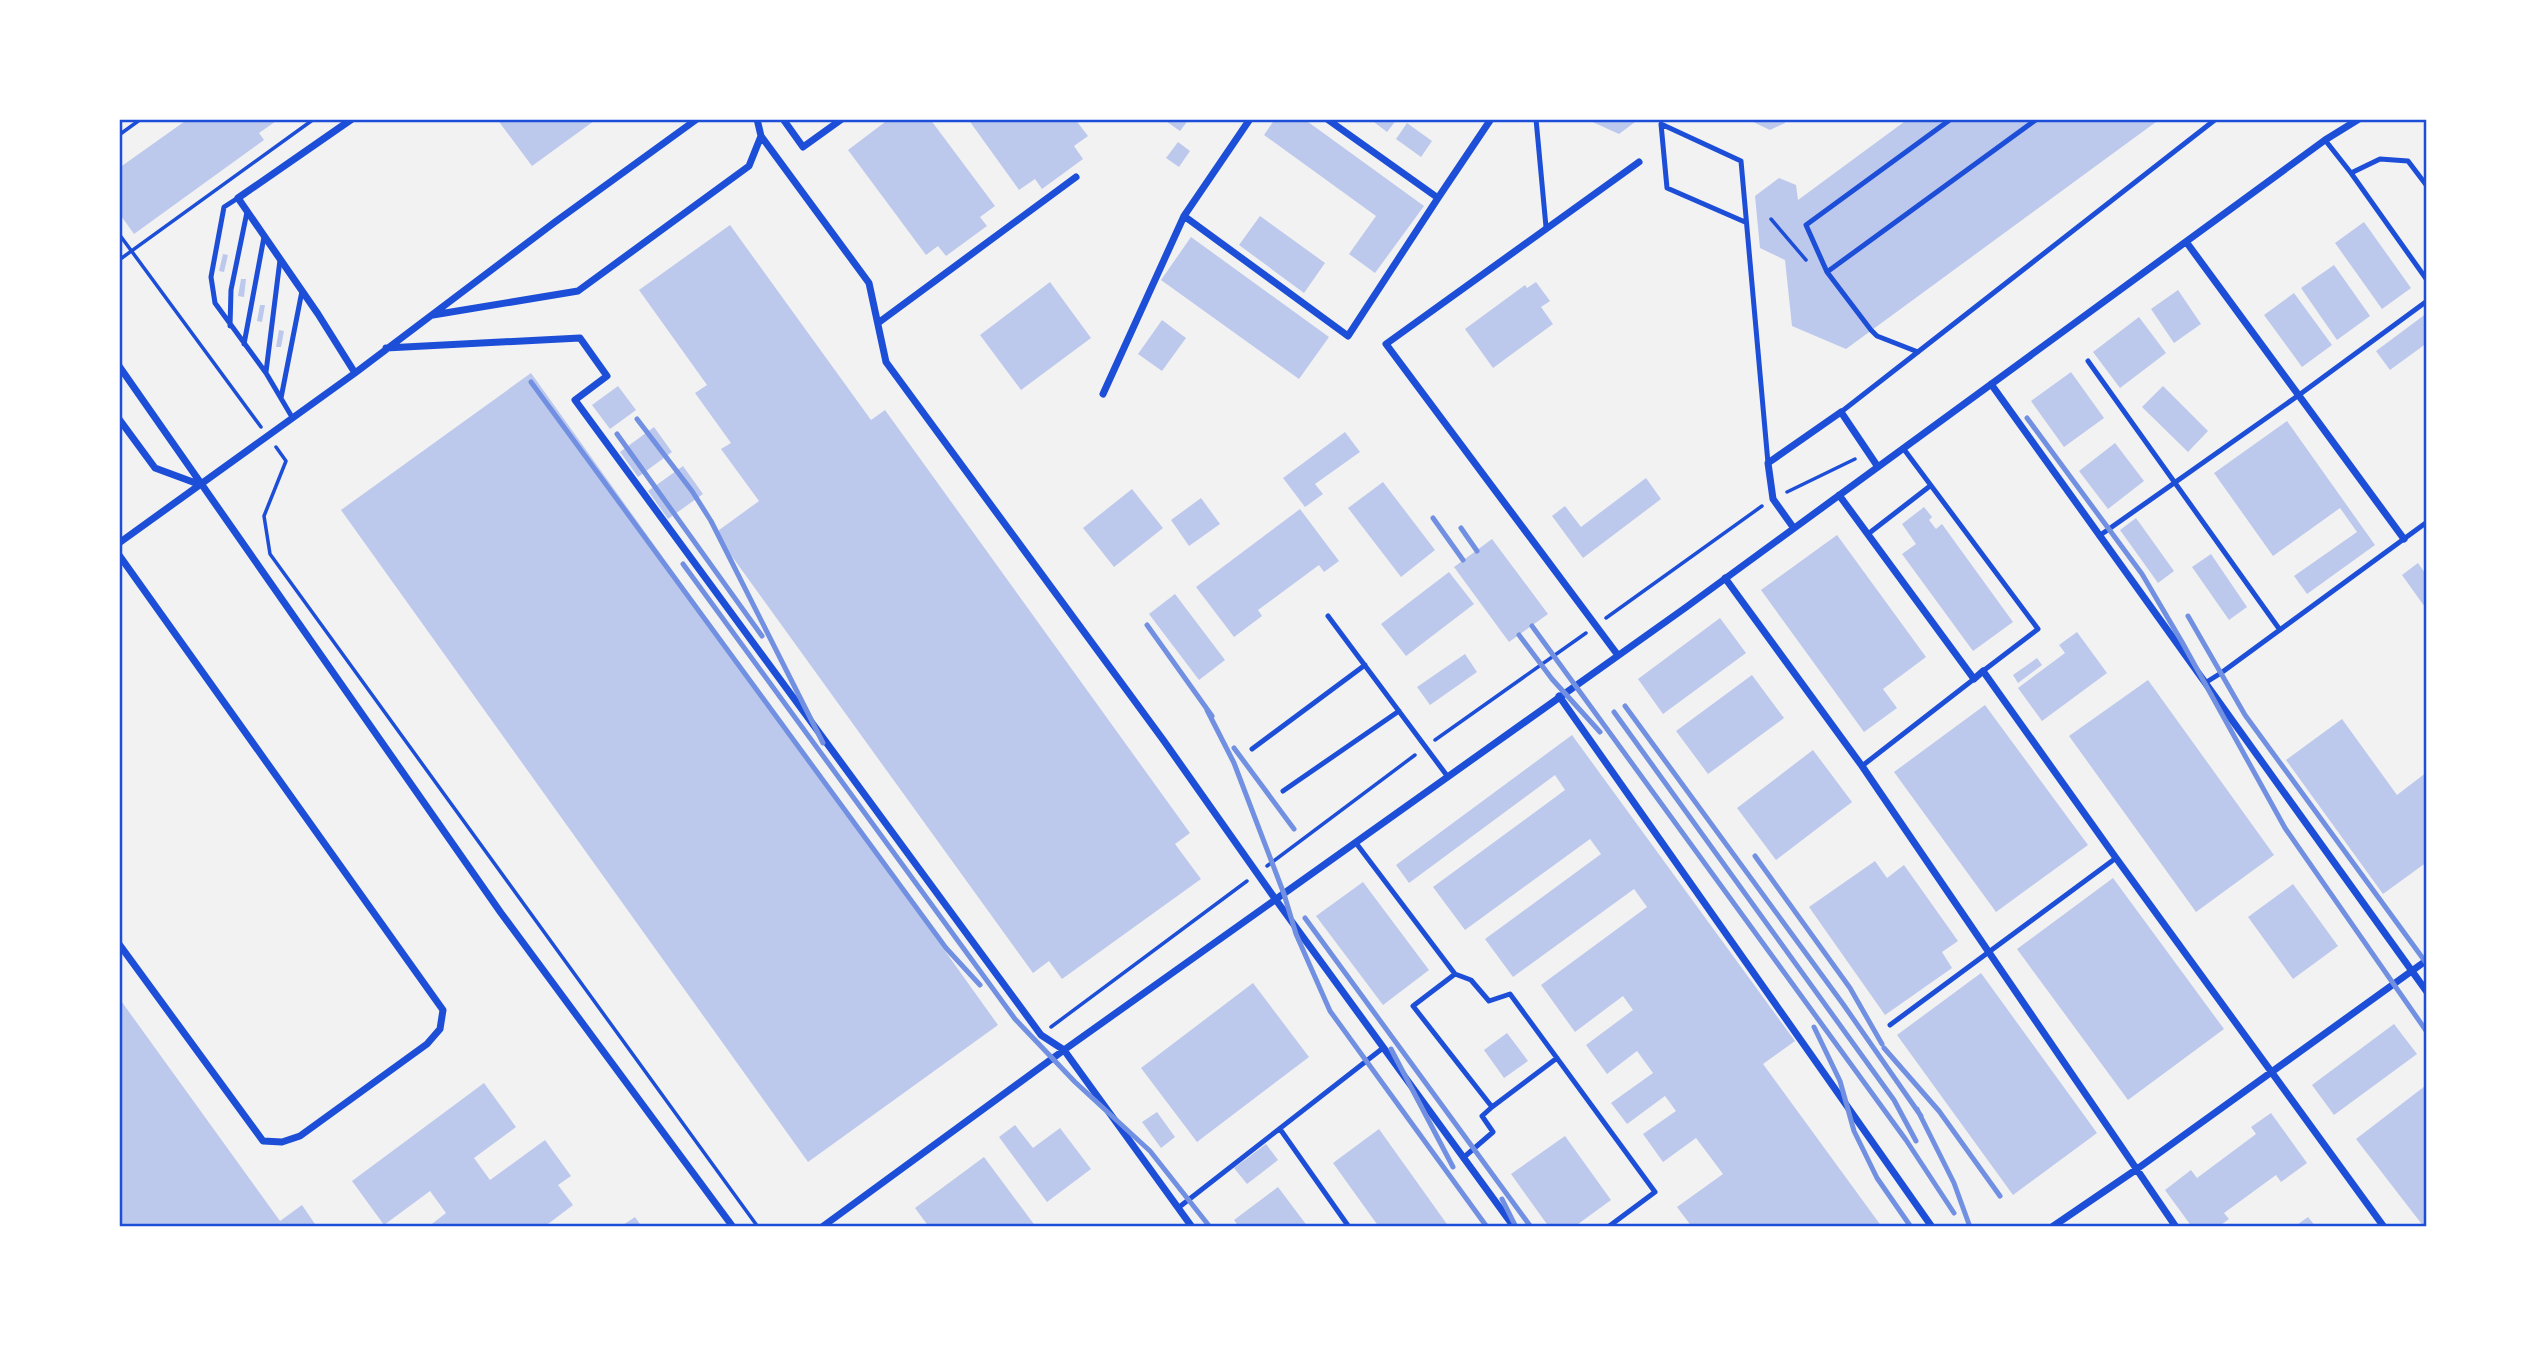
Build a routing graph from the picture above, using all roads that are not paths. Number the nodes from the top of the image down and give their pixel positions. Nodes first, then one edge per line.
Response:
1 (352, 119) edge
2 (697, 119) edge
3 (757, 119) edge
4 (783, 119) edge
5 (842, 119) edge
6 (1250, 119) edge
7 (1327, 119) edge
8 (1491, 119) edge
9 (1536, 119) edge
10 (1951, 119) edge
11 (2037, 119) edge
12 (2217, 119) edge
13 (2358, 119) edge
14 (761, 136) junction
15 (2325, 140) junction
16 (1639, 162) dead end
17 (2351, 173) junction
18 (1076, 177) dead end
19 (2427, 186) edge
20 (238, 198) junction
21 (1438, 198) junction
22 (247, 211) junction
23 (1184, 216) junction
24 (1745, 222) junction
25 (1546, 227) junction
26 (264, 237) junction
27 (2187, 243) junction
28 (280, 260) junction
29 (1827, 272) junction
30 (2427, 280) edge
31 (302, 291) junction
32 (2427, 300) edge
33 (432, 316) junction
34 (878, 323) junction
35 (230, 326) junction
36 (244, 344) junction
37 (386, 348) junction
38 (1918, 352) junction
39 (2088, 361) dead end
40 (119, 366) edge
41 (266, 373) junction
42 (355, 373) junction
43 (1990, 384) junction
44 (1103, 394) dead end
45 (2300, 395) junction
46 (281, 398) junction
47 (1841, 412) junction
48 (292, 416) junction
49 (119, 419) edge
50 (1902, 448) junction
51 (1768, 463) junction
52 (1878, 467) junction
53 (2175, 483) junction
54 (202, 485) junction
55 (1930, 486) junction
56 (1839, 495) junction
57 (2427, 522) edge
58 (1793, 527) junction
59 (1867, 534) junction
60 (2099, 536) junction
61 (2404, 539) junction
62 (119, 542) edge
63 (119, 555) edge
64 (1724, 578) junction
65 (1328, 616) dead end
66 (2280, 630) junction
67 (1617, 654) junction
68 (1365, 666) junction
69 (1983, 671) junction
70 (1974, 679) junction
71 (2205, 683) junction
72 (1559, 696) junction
73 (1399, 711) junction
74 (1252, 749) dead end
75 (1862, 766) junction
76 (1448, 777) junction
77 (1283, 791) dead end
78 (1356, 843) junction
79 (2116, 858) junction
80 (1276, 900) junction
81 (119, 944) edge
82 (1989, 952) junction
83 (2427, 960) edge
84 (2412, 971) junction
85 (1455, 974) junction
86 (2427, 992) edge
87 (1890, 1025) dead end
88 (1383, 1048) junction
89 (1064, 1049) junction
90 (1557, 1058) junction
91 (2272, 1070) junction
92 (1492, 1107) junction
93 (1280, 1129) junction
94 (1463, 1157) junction
95 (2137, 1169) junction
96 (1178, 1208) junction
97 (825, 1226) edge
98 (733, 1227) edge
99 (1192, 1227) edge
100 (1349, 1227) edge
101 (1514, 1227) edge
102 (1608, 1227) edge
103 (1932, 1227) edge
104 (2052, 1227) edge
105 (2176, 1227) edge
106 (2384, 1227) edge

1 - 20 street
2 - 33 street
3 - 14 street
4 - 5 street
6 - 23 street
7 - 21 street
8 - 21 street
9 - 25 lane
10 - 29 lane
11 - 29 lane
12 - 38 lane
13 - 15 street
14 - 33 street
14 - 34 street
15 - 17 lane
15 - 27 street
16 - 25 street
17 - 19 lane
17 - 30 lane
18 - 34 street
20 - 22 street
20 - 35 lane
21 - 23 street
22 - 26 street
22 - 35 lane
23 - 44 street
24 - 24 lane
24 - 51 lane
25 - 67 street
26 - 28 street
26 - 36 lane
27 - 43 street
27 - 45 street
28 - 31 street
28 - 41 lane
29 - 38 lane
31 - 42 street
31 - 46 lane
32 - 45 lane
33 - 37 street
34 - 80 street
35 - 36 lane
36 - 41 lane
37 - 42 street
37 - 89 street
38 - 47 lane
39 - 53 lane
40 - 54 street
41 - 46 lane
42 - 48 street
43 - 50 street
43 - 60 street
45 - 53 lane
45 - 61 street
46 - 48 lane
47 - 51 street
47 - 52 street
48 - 54 street
49 - 54 street
50 - 52 street
50 - 55 lane
51 - 58 street
52 - 56 street
53 - 60 lane
53 - 66 lane
54 - 62 street
54 - 98 street
55 - 59 lane
55 - 69 lane
56 - 58 street
56 - 59 street
57 - 61 lane
58 - 64 street
59 - 70 street
60 - 71 street
61 - 66 lane
63 - 81 street
64 - 67 street
64 - 75 street
65 - 68 lane
66 - 71 lane
67 - 72 street
68 - 73 lane
68 - 74 lane
69 - 70 street
69 - 79 street
70 - 75 lane
71 - 84 street
72 - 76 street
72 - 103 street
73 - 76 lane
73 - 77 lane
75 - 82 street
76 - 78 street
78 - 80 street
78 - 85 lane
79 - 82 lane
79 - 91 street
80 - 88 street
80 - 89 street
82 - 87 lane
82 - 95 street
83 - 84 street
84 - 86 street
84 - 91 street
85 - 90 lane
85 - 92 lane
88 - 93 lane
88 - 94 street
89 - 96 street
89 - 97 street
90 - 92 lane
90 - 102 lane
91 - 95 street
91 - 106 street
92 - 94 lane
93 - 96 lane
93 - 100 lane
94 - 101 street
95 - 104 street
95 - 105 street
96 - 99 street

